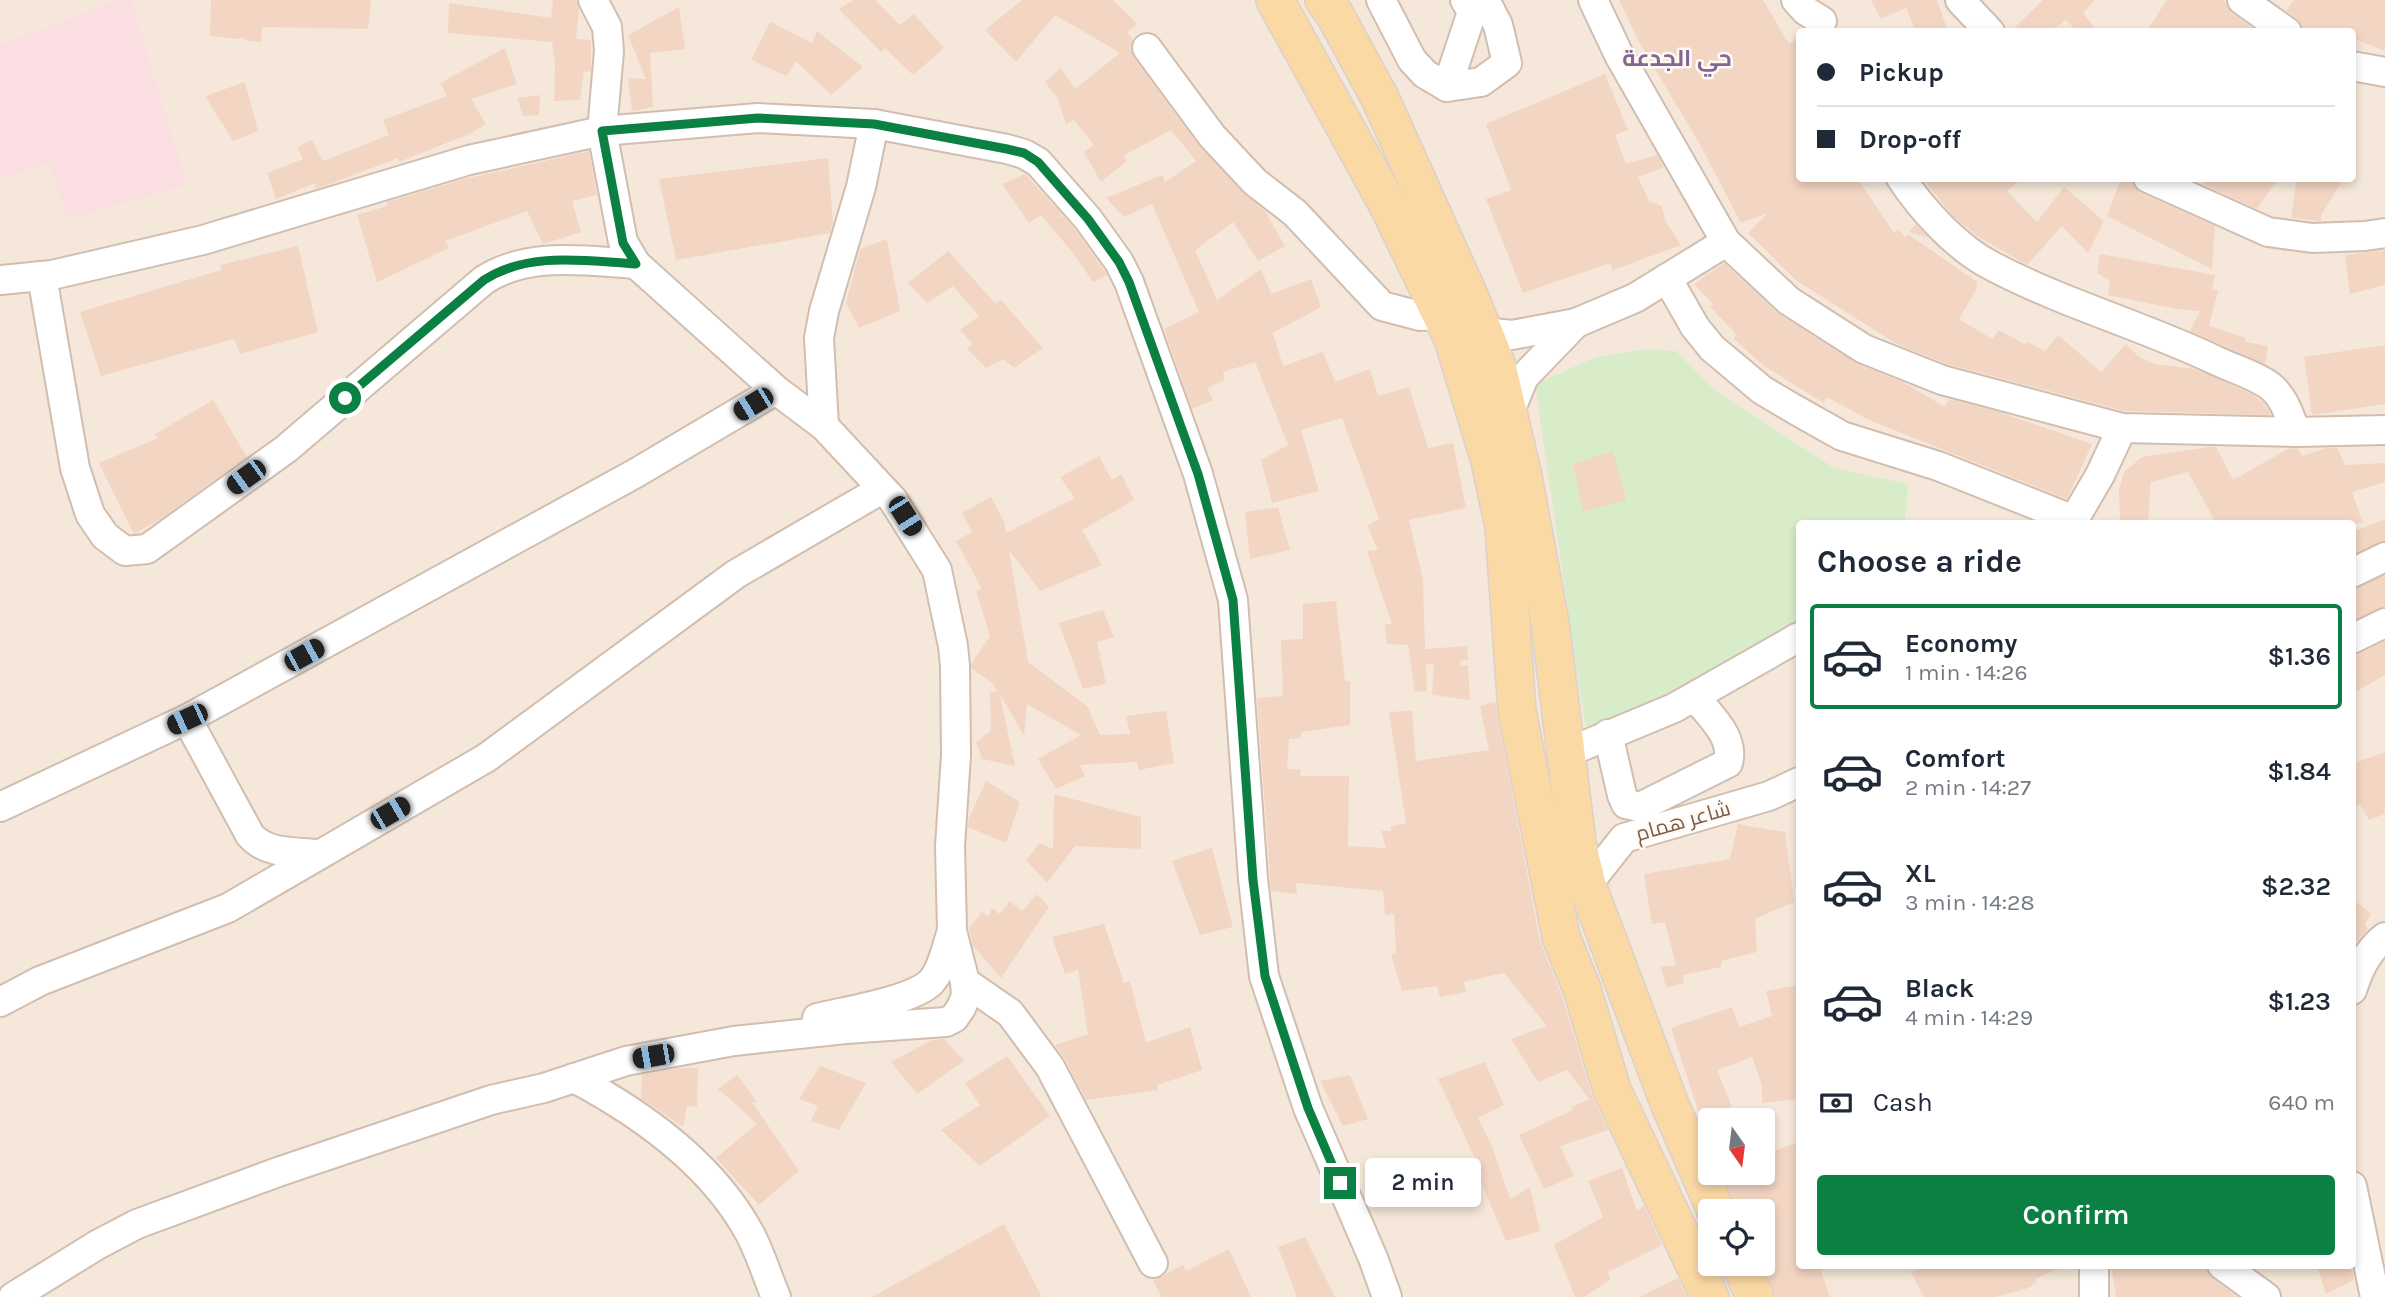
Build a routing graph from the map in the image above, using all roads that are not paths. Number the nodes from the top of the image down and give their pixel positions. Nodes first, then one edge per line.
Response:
1 (593, 0) edge
2 (1275, 0) edge
3 (1324, 0) edge
4 (1381, 0) edge
5 (1465, 0) edge
6 (1485, 0) edge
7 (1593, 0) edge
8 (1796, 0) edge
9 (1960, 0) edge
10 (2242, 0) edge
11 (1825, 17) edge
12 (1986, 28) edge
13 (2281, 28) edge
14 (1147, 48) dead end
15 (2356, 67) edge
16 (2385, 72) edge
17 (1447, 87) junction
18 (874, 124) junction
19 (602, 131) junction
20 (1904, 182) edge
21 (2157, 182) edge
22 (2385, 233) edge
23 (1726, 242) junction
24 (636, 264) junction
25 (42, 276) junction
26 (1667, 278) junction
27 (0, 280) edge
28 (1442, 315) junction
29 (1576, 323) junction
30 (1483, 332) junction
31 (776, 390) junction
32 (1508, 416) junction
33 (824, 426) junction
34 (2122, 428) junction
35 (2385, 430) edge
36 (2296, 432) junction
37 (882, 489) junction
38 (2068, 520) edge
39 (2074, 520) edge
40 (2385, 558) edge
41 (2356, 571) edge
42 (2385, 623) edge
43 (2356, 637) edge
44 (1796, 639) edge
45 (1695, 697) junction
46 (187, 719) junction
47 (1608, 734) junction
48 (1566, 753) junction
49 (1528, 767) junction
50 (1796, 783) edge
51 (0, 807) edge
52 (318, 854) junction
53 (1587, 885) junction
54 (951, 931) junction
55 (2385, 937) edge
56 (2356, 978) edge
57 (965, 982) junction
58 (0, 1002) edge
59 (734, 1041) junction
60 (574, 1078) junction
61 (1711, 1199) edge
62 (2356, 1205) edge
63 (1153, 1263) dead end
64 (2094, 1269) edge
65 (2228, 1269) edge
66 (1745, 1276) edge
67 (13, 1297) edge
68 (776, 1297) edge
69 (1387, 1297) edge
70 (1710, 1297) edge
71 (1755, 1297) edge
72 (2094, 1297) edge
73 (2266, 1297) edge
74 (2375, 1297) edge

1 - 19 street
2 - 28 main road
3 - 30 main road
4 - 17 street
5 - 17 street
6 - 17 street
7 - 23 street
8 - 11 street
9 - 12 street
10 - 13 street
14 - 28 street
15 - 16 street
18 - 19 street
18 - 33 street
18 - 69 street
19 - 24 street
19 - 25 street
20 - 36 street
21 - 22 street
23 - 26 street
23 - 34 street
24 - 25 street
24 - 31 street
25 - 27 street
26 - 29 street
26 - 38 street
28 - 49 main road
29 - 30 street
29 - 32 street
30 - 32 main road
31 - 33 street
31 - 46 street
32 - 48 main road
33 - 37 street
34 - 36 street
34 - 39 street
35 - 36 street
37 - 52 street
37 - 54 street
40 - 41 street
42 - 43 street
44 - 45 street
45 - 47 street
45 - 47 street
46 - 51 street
46 - 52 street
47 - 48 street
48 - 49 main road
48 - 53 main road
49 - 70 main road
50 - 53 street, شاعر همام
52 - 58 street
53 - 61 main road
54 - 57 street
54 - 59 street
55 - 56 street
57 - 59 street
57 - 63 street
59 - 60 street
60 - 67 street
60 - 68 street
62 - 74 street
64 - 72 street
65 - 73 street
66 - 71 main road

